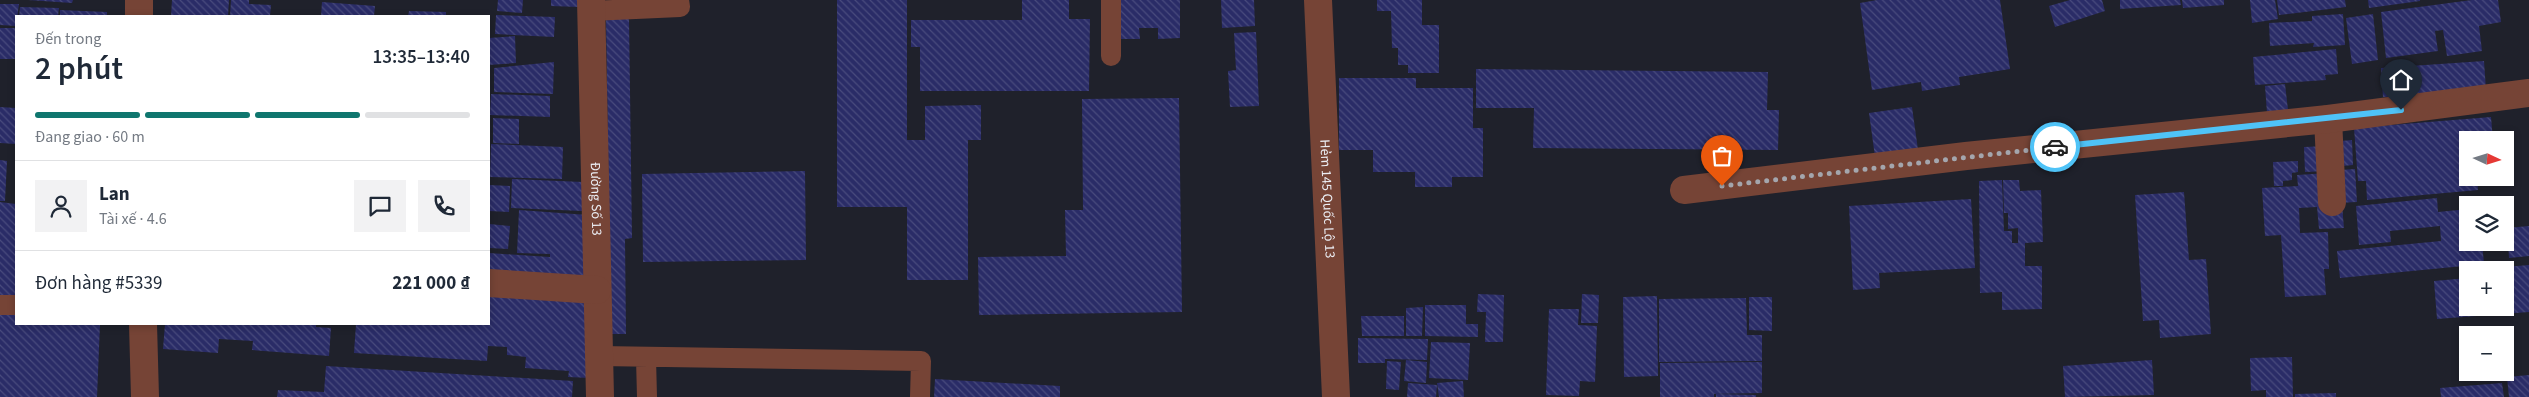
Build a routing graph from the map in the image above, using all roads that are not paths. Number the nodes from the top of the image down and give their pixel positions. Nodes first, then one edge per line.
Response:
1 (139, 0) edge
2 (679, 0) edge
3 (1111, 0) edge
4 (1318, 0) edge
5 (591, 6) edge
6 (139, 15) edge
7 (1111, 56) dead end
8 (2529, 93) edge
9 (2328, 119) junction
10 (1684, 190) dead end
11 (2332, 202) dead end
12 (490, 283) edge
13 (597, 290) junction
14 (0, 304) edge
15 (15, 305) edge
16 (143, 325) edge
17 (599, 356) junction
18 (646, 358) junction
19 (144, 397) edge
20 (600, 397) edge
21 (647, 397) edge
22 (920, 397) edge
23 (1336, 397) edge

1 - 6 street
2 - 5 lane
3 - 7 lane
4 - 23 street, Hẻm 145 Quốc Lộ 13
5 - 13 street, Đường Số 13
8 - 9 street
9 - 10 street
9 - 11 street
12 - 13 street
13 - 17 street, Đường Số 13
14 - 15 lane
16 - 19 street
17 - 18 lane
17 - 20 street, Đường Số 13
18 - 21 lane
18 - 22 lane

